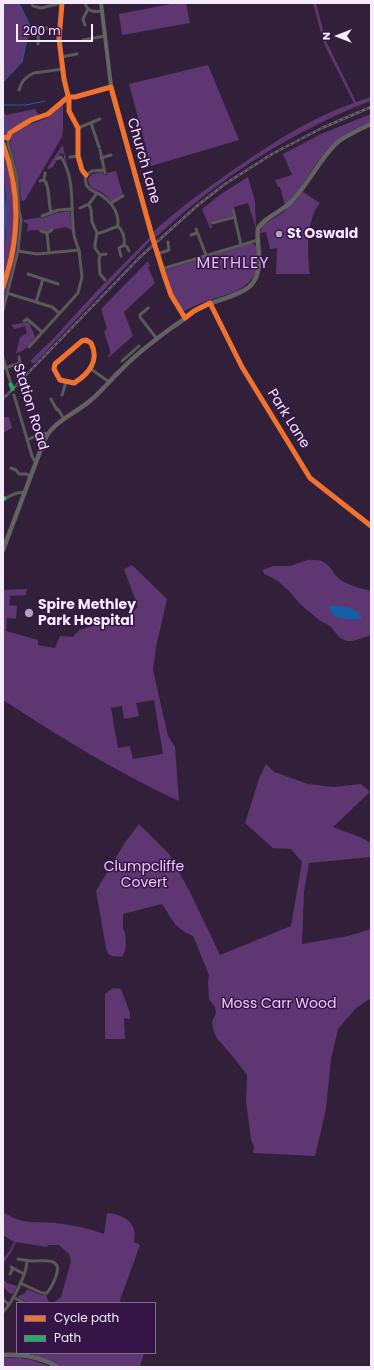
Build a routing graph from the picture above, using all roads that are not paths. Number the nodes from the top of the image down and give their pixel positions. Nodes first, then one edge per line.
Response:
1 (31, 3) edge
2 (62, 3) edge
3 (84, 3) edge
4 (101, 3) edge
5 (88, 9) junction
6 (102, 11) junction
7 (85, 25) dead end
8 (59, 30) junction
9 (105, 36) junction
10 (83, 40) dead end
11 (38, 44) dead end
12 (77, 54) dead end
13 (61, 56) junction
14 (63, 69) junction
15 (111, 86) junction
16 (19, 90) dead end
17 (68, 97) junction
18 (100, 120) dead end
19 (91, 123) junction
20 (371, 124) edge
21 (78, 128) junction
22 (111, 155) dead end
23 (78, 156) junction
24 (70, 157) dead end
25 (101, 158) junction
26 (56, 159) dead end
27 (45, 173) dead end
28 (86, 175) junction
29 (44, 180) junction
30 (40, 181) dead end
31 (98, 194) junction
32 (123, 196) dead end
33 (111, 203) junction
34 (89, 204) junction
35 (80, 208) dead end
36 (72, 209) junction
37 (233, 210) dead end
38 (51, 212) junction
39 (42, 216) dead end
40 (235, 217) junction
41 (212, 223) dead end
42 (118, 226) junction
43 (196, 229) dead end
44 (52, 230) dead end
45 (41, 231) dead end
46 (47, 233) junction
47 (97, 233) junction
48 (197, 233) junction
49 (191, 236) dead end
50 (258, 240) junction
51 (168, 242) dead end
52 (124, 245) junction
53 (241, 245) junction
54 (77, 250) junction
55 (18, 251) junction
56 (129, 251) dead end
57 (48, 253) junction
58 (106, 254) dead end
59 (157, 254) junction
60 (100, 255) junction
61 (121, 256) dead end
62 (206, 256) junction
63 (162, 269) junction
64 (28, 274) dead end
65 (43, 279) junction
66 (105, 280) dead end
67 (58, 284) dead end
68 (7, 293) junction
69 (36, 302) junction
70 (210, 303) junction
71 (148, 308) dead end
72 (3, 310) edge
73 (59, 313) junction
74 (185, 318) junction
75 (24, 321) dead end
76 (42, 332) junction
77 (157, 339) junction
78 (140, 346) dead end
79 (29, 347) dead end
80 (134, 354) junction
81 (3, 358) edge
82 (19, 358) dead end
83 (122, 361) dead end
84 (5, 368) junction
85 (90, 369) junction
86 (66, 382) junction
87 (109, 382) junction
88 (13, 390) dead end
89 (14, 394) dead end
90 (62, 395) dead end
91 (51, 399) dead end
92 (64, 419) junction
93 (47, 434) junction
94 (27, 440) junction
95 (37, 461) junction
96 (11, 468) dead end
97 (31, 476) junction
98 (25, 493) junction
99 (6, 498) dead end
100 (371, 526) edge
101 (3, 550) edge
102 (18, 1259) dead end
103 (28, 1260) junction
104 (10, 1274) dead end
105 (24, 1274) junction
106 (20, 1283) junction
107 (13, 1297) junction
108 (3, 1299) edge
109 (22, 1302) edge
110 (9, 1305) junction
111 (3, 1312) edge
112 (3, 1355) edge
113 (57, 1367) edge

1 - 2 street
2 - 8 street
3 - 5 street
4 - 6 street, Church Lane
5 - 6 street
5 - 7 street
6 - 9 street, Church Lane
8 - 11 street
8 - 13 street
9 - 10 street
9 - 15 street, Church Lane
12 - 13 street
13 - 14 street
14 - 16 street
14 - 17 street
15 - 17 street
15 - 59 street, Church Lane
17 - 21 street
17 - 55 street
18 - 19 street
19 - 21 street
19 - 25 street
20 - 50 main road
21 - 23 street
22 - 25 street
23 - 24 street
23 - 28 street
25 - 28 street
26 - 36 street
27 - 29 street
28 - 31 street
29 - 30 street
29 - 38 street
31 - 33 street
31 - 34 street
32 - 33 street
33 - 42 street
34 - 35 street
34 - 47 street
36 - 38 street
36 - 54 street
37 - 40 street
38 - 39 street
40 - 41 street
40 - 53 street
42 - 47 street
42 - 52 street
43 - 48 street
44 - 46 street
45 - 46 street
46 - 57 street
47 - 60 street
48 - 49 street
48 - 62 street
50 - 53 street
50 - 70 main road
51 - 59 street
52 - 56 street
52 - 61 street
53 - 62 street
54 - 57 street
54 - 73 street
55 - 57 street
55 - 68 street
58 - 60 street
59 - 63 street, Church Lane
60 - 66 street
62 - 63 street
63 - 74 street, Church Lane
64 - 65 street
65 - 67 street
65 - 69 street
68 - 69 street
68 - 72 street
69 - 73 street
70 - 74 main road
70 - 100 street, Park Lane
71 - 77 street
73 - 76 street
74 - 77 main road
75 - 76 street
76 - 79 street
77 - 80 main road
78 - 80 street
80 - 83 street
80 - 87 main road
81 - 84 street, Station Road
82 - 84 street
84 - 88 street, Station Road
85 - 86 street
85 - 86 street
85 - 87 street
86 - 90 street
87 - 92 main road
89 - 94 street, Station Road
91 - 92 street
92 - 93 main road
93 - 94 street
93 - 95 main road
94 - 95 street, Station Road
95 - 97 main road
96 - 97 street
97 - 98 main road
98 - 99 street
98 - 101 main road
102 - 103 street
103 - 105 street
103 - 106 street
104 - 105 street
105 - 106 street
106 - 107 street
107 - 109 street
107 - 110 street
108 - 110 street
110 - 111 street
112 - 113 main road

